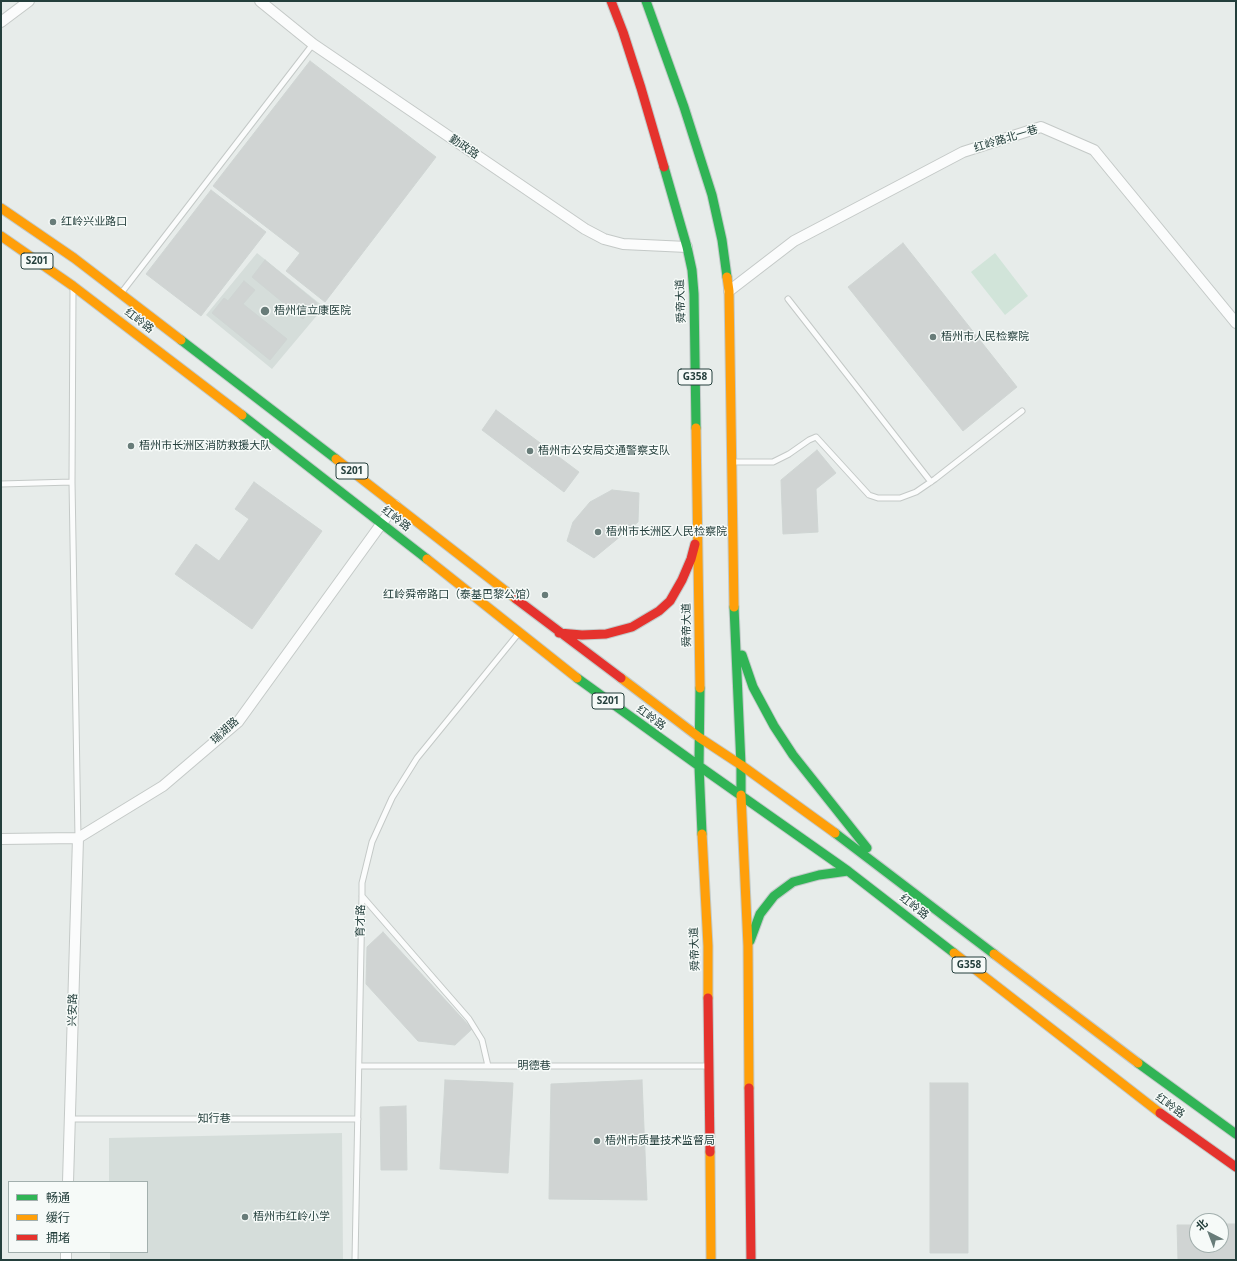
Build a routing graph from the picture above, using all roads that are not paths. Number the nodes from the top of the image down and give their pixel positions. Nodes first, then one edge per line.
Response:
1 (28, 1) edge
2 (260, 1) edge
3 (611, 1) edge
4 (646, 1) edge
5 (1, 22) edge
6 (313, 44) junction
7 (1, 208) edge
8 (1, 236) edge
9 (687, 247) junction
10 (73, 286) junction
11 (729, 290) junction
12 (120, 294) junction
13 (788, 299) dead end
14 (1236, 323) edge
15 (1022, 411) dead end
16 (733, 462) junction
17 (72, 482) junction
18 (931, 482) junction
19 (1, 484) edge
20 (395, 505) junction
21 (382, 522) junction
22 (698, 530) junction
23 (520, 632) junction
24 (559, 632) junction
25 (735, 637) junction
26 (700, 738) junction
27 (741, 765) junction
28 (699, 766) junction
29 (741, 796) junction
30 (78, 838) junction
31 (1, 839) edge
32 (848, 871) junction
33 (885, 871) junction
34 (362, 896) junction
35 (748, 946) junction
36 (359, 1066) junction
37 (488, 1066) junction
38 (709, 1066) junction
39 (70, 1119) junction
40 (358, 1119) junction
41 (1236, 1134) edge
42 (1236, 1167) edge
43 (68, 1181) edge
44 (356, 1260) edge
45 (711, 1260) edge
46 (751, 1260) edge

1 - 5 street
2 - 6 street, 勤政路
3 - 9 main road, 舜帝大道 / G358
4 - 11 main road
6 - 9 street, 勤政路
6 - 12 lane
7 - 12 main road, 红岭路 / S201
8 - 10 main road, 红岭路 / S201
9 - 22 main road, 舜帝大道 / G358
10 - 17 lane
10 - 21 main road, 红岭路 / S201
11 - 14 street, 红岭路北一巷
11 - 16 main road
12 - 20 main road, 红岭路 / S201
13 - 18 lane
15 - 18 lane
16 - 18 lane
16 - 25 main road
17 - 19 lane
17 - 30 lane
20 - 21 street, 瑞湖路
20 - 24 main road, 红岭路 / S201
21 - 23 main road, 红岭路 / S201
21 - 30 street, 瑞湖路
22 - 24 main road
22 - 26 main road, 舜帝大道 / G358
23 - 28 main road, 红岭路 / S201
23 - 34 lane, 育才路
24 - 26 main road, 红岭路 / S201
25 - 27 main road
25 - 33 main road
26 - 27 main road, 红岭路 / G358
26 - 28 main road, 舜帝大道 / G358
27 - 29 main road
27 - 33 main road, 红岭路 / G358
28 - 29 main road, 红岭路 / G358
28 - 38 main road, 舜帝大道
29 - 32 main road, 红岭路 / G358
29 - 35 main road
30 - 31 street
30 - 39 street, 兴安路
32 - 35 main road
32 - 42 main road, 红岭路 / G358
33 - 41 main road, 红岭路 / G358
34 - 36 lane, 育才路
34 - 37 lane
35 - 46 main road
36 - 37 lane, 明德巷
36 - 40 lane, 育才路
37 - 38 lane, 明德巷
38 - 45 main road, 舜帝大道
39 - 40 lane, 知行巷
39 - 43 street, 兴安路
40 - 44 lane, 育才路

